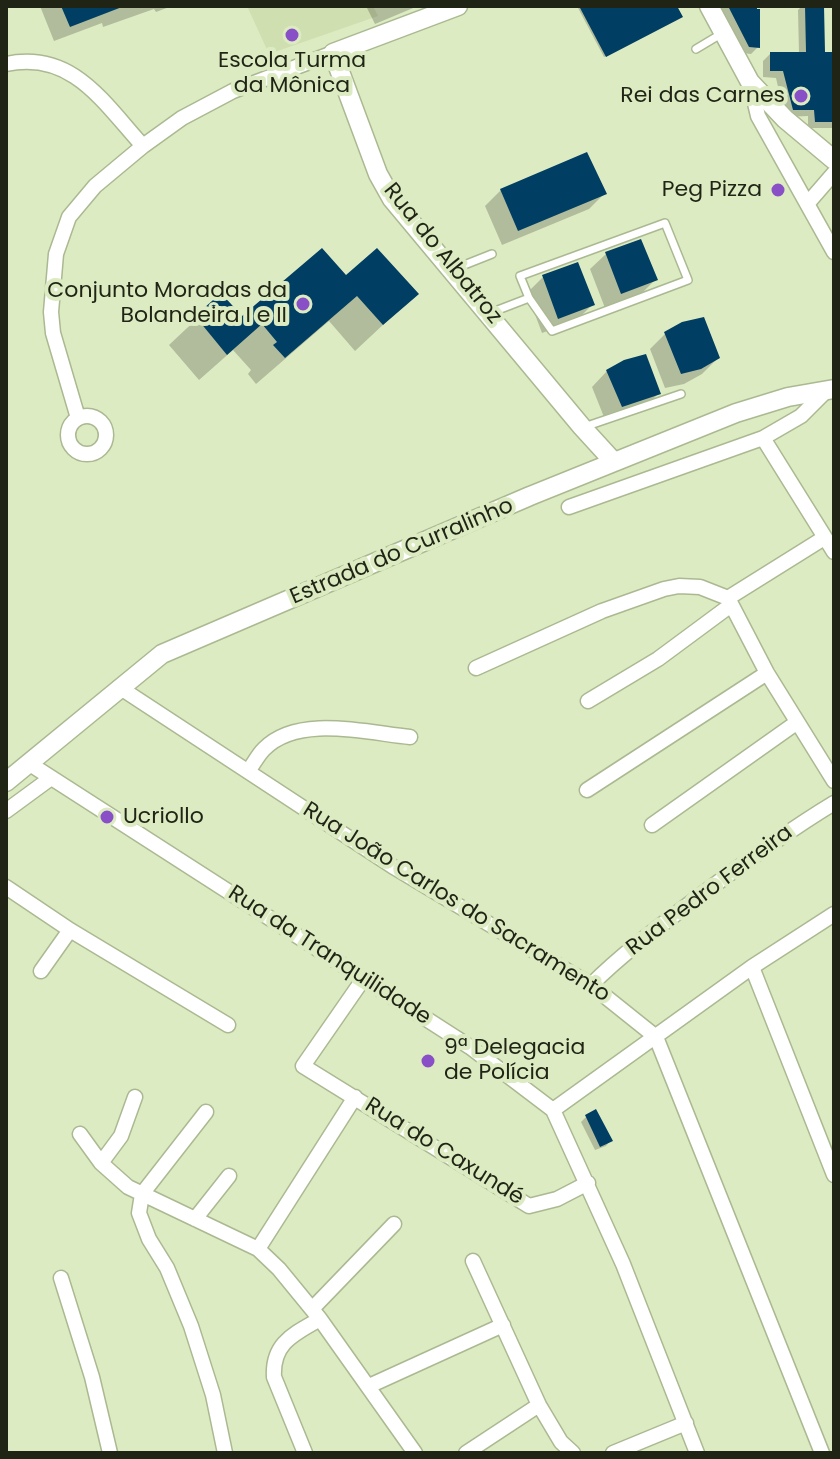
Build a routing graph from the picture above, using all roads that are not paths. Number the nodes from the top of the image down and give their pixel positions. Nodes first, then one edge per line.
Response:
1 (458, 6) edge
2 (709, 6) edge
3 (723, 33) junction
4 (696, 49) dead end
5 (333, 53) junction
6 (7, 63) edge
7 (750, 82) junction
8 (143, 146) junction
9 (834, 160) edge
10 (834, 173) edge
11 (808, 203) junction
12 (834, 252) edge
13 (492, 254) dead end
14 (452, 270) junction
15 (529, 298) junction
16 (489, 314) junction
17 (830, 390) edge
18 (681, 394) dead end
19 (78, 418) dead end
20 (582, 427) junction
21 (763, 438) junction
22 (614, 462) junction
23 (569, 507) dead end
24 (824, 538) junction
25 (834, 552) edge
26 (730, 602) junction
27 (476, 668) dead end
28 (767, 673) junction
29 (119, 687) junction
30 (588, 701) dead end
31 (796, 723) junction
32 (410, 737) dead end
33 (30, 764) junction
34 (249, 770) junction
35 (51, 778) junction
36 (834, 781) edge
37 (6, 782) edge
38 (587, 790) dead end
39 (834, 803) edge
40 (6, 811) edge
41 (652, 825) dead end
42 (6, 887) edge
43 (834, 914) edge
44 (70, 930) junction
45 (752, 967) junction
46 (41, 971) dead end
47 (364, 978) junction
48 (591, 985) junction
49 (228, 1025) dead end
50 (656, 1037) junction
51 (135, 1097) dead end
52 (355, 1097) junction
53 (553, 1110) junction
54 (206, 1112) dead end
55 (80, 1134) dead end
56 (101, 1163) junction
57 (834, 1175) edge
58 (229, 1176) dead end
59 (588, 1183) junction
60 (142, 1194) junction
61 (195, 1219) junction
62 (394, 1224) dead end
63 (258, 1249) junction
64 (473, 1261) dead end
65 (61, 1278) dead end
66 (316, 1314) junction
67 (503, 1325) junction
68 (369, 1386) junction
69 (539, 1405) junction
70 (686, 1423) junction
71 (110, 1453) edge
72 (225, 1453) edge
73 (305, 1453) edge
74 (415, 1453) edge
75 (466, 1453) edge
76 (573, 1453) edge
77 (613, 1453) edge
78 (697, 1453) edge
79 (822, 1453) edge

1 - 5 street
2 - 3 street
3 - 4 lane
3 - 7 street
5 - 8 street
5 - 14 street, Rua do Albatroz
6 - 8 street
7 - 9 street
7 - 11 street
8 - 19 street
10 - 11 street
11 - 12 street
13 - 14 lane
14 - 16 street, Rua do Albatroz
15 - 15 lane
15 - 16 lane
16 - 20 street, Rua do Albatroz
17 - 21 street
17 - 22 street, Estrada do Curralinho
18 - 20 lane
20 - 22 street, Rua do Albatroz
21 - 23 street
21 - 24 street
22 - 29 street, Estrada do Curralinho
24 - 25 street
24 - 26 street
26 - 27 street
26 - 28 street
26 - 30 street
28 - 31 street
28 - 38 street
29 - 33 street, Estrada do Curralinho
29 - 34 street, Rua João Carlos do Sacramento
31 - 36 street
31 - 41 street
32 - 34 street
33 - 35 street, Rua da Tranquilidade
33 - 37 street, Estrada do Curralinho
34 - 48 street, Rua João Carlos do Sacramento
35 - 40 street
35 - 47 street, Rua da Tranquilidade
39 - 48 street, Rua Pedro Ferreira
42 - 44 street
43 - 45 street
44 - 46 street
44 - 49 street
45 - 50 street
45 - 57 street
47 - 52 street, Rua do Caxundé
47 - 53 street, Rua da Tranquilidade
48 - 50 street, Rua João Carlos do Sacramento
50 - 53 street
50 - 79 street, Rua João Carlos do Sacramento
51 - 56 street
52 - 59 street, Rua do Caxundé
52 - 63 street
53 - 59 street, Rua da Tranquilidade
54 - 60 street
55 - 56 street
56 - 60 street
58 - 61 street
59 - 70 street, Rua da Tranquilidade
60 - 61 street
60 - 72 street
61 - 63 street
62 - 66 street
63 - 66 street
64 - 67 street
65 - 71 street
66 - 68 street
66 - 73 street
67 - 68 street
67 - 69 street
68 - 74 street
69 - 75 street
69 - 76 street
70 - 77 street
70 - 78 street, Rua da Tranquilidade

